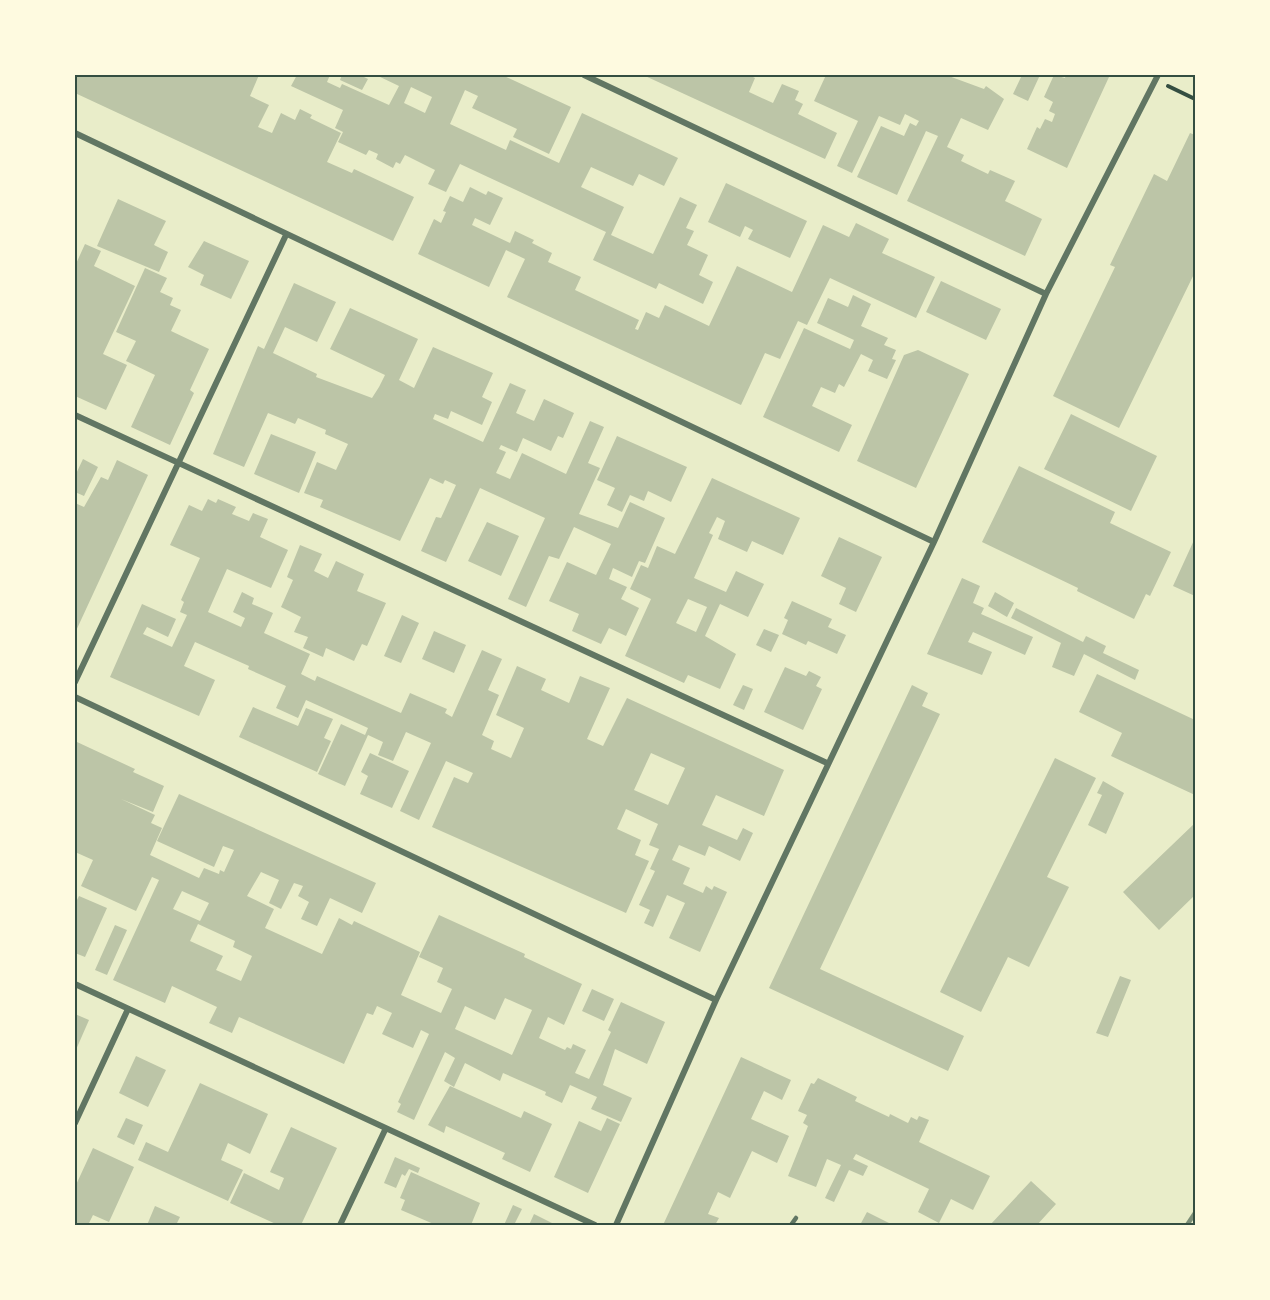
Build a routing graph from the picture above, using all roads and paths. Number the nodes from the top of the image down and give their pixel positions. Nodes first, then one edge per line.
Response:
1 (584, 75) edge
2 (1158, 75) edge
3 (75, 133) edge
4 (286, 235) junction
5 (1046, 294) junction
6 (75, 415) edge
7 (179, 463) junction
8 (934, 542) junction
9 (75, 682) edge
10 (75, 697) edge
11 (827, 764) junction
12 (75, 984) edge
13 (716, 1000) junction
14 (128, 1009) junction
15 (75, 1123) edge
16 (385, 1130) junction
17 (796, 1218) dead end
18 (340, 1225) edge
19 (595, 1225) edge
20 (616, 1225) edge
21 (791, 1225) edge

1 - 5 street
2 - 5 street
3 - 4 street
4 - 7 street
4 - 8 street
5 - 8 street
6 - 7 street
7 - 9 street
7 - 11 street
8 - 11 street
10 - 13 street
11 - 13 street
12 - 14 street
13 - 20 street
14 - 15 street
14 - 16 street
16 - 18 street
16 - 19 street
17 - 21 lane

